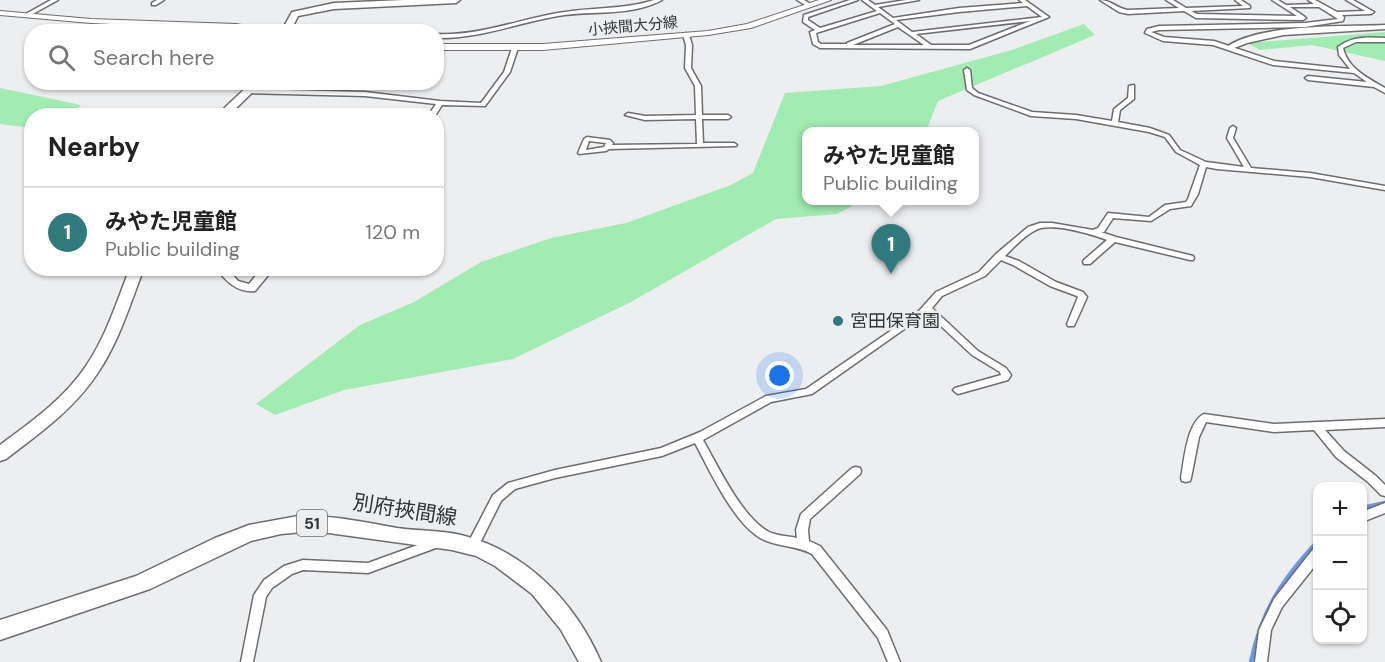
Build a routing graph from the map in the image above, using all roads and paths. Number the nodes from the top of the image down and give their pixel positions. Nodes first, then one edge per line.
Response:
1 (55, 0) edge
2 (160, 0) edge
3 (456, 0) edge
4 (659, 0) edge
5 (800, 0) edge
6 (827, 0) edge
7 (855, 0) edge
8 (865, 0) edge
9 (916, 0) edge
10 (1103, 0) edge
11 (1169, 0) edge
12 (1238, 0) edge
13 (1275, 0) edge
14 (1311, 0) edge
15 (1349, 0) edge
16 (1025, 2) edge
17 (154, 4) dead end
18 (809, 5) junction
19 (1320, 5) junction
20 (875, 6) junction
21 (1286, 6) junction
22 (1248, 7) junction
23 (1183, 10) junction
24 (882, 11) junction
25 (0, 13) edge
26 (1335, 14) junction
27 (27, 15) junction
28 (1045, 18) junction
29 (1266, 18) junction
30 (893, 19) junction
31 (158, 23) joint
32 (184, 24) edge
33 (289, 24) edge
34 (900, 24) junction
35 (1383, 28) edge
36 (820, 30) junction
37 (913, 33) junction
38 (686, 35) junction
39 (444, 36) edge
40 (1385, 40) edge
41 (844, 46) junction
42 (930, 47) junction
43 (444, 48) edge
44 (515, 48) junction
45 (1229, 48) junction
46 (967, 70) dead end
47 (1357, 72) junction
48 (1308, 78) dead end
49 (1376, 85) junction
50 (1132, 86) dead end
51 (249, 91) joint
52 (1385, 91) edge
53 (440, 103) junction
54 (230, 108) edge
55 (436, 108) edge
56 (628, 115) dead end
57 (699, 117) junction
58 (728, 117) dead end
59 (1115, 124) junction
60 (1233, 128) dead end
61 (734, 145) dead end
62 (700, 146) junction
63 (608, 147) dead end
64 (1204, 164) junction
65 (1248, 168) junction
66 (1385, 188) edge
67 (1093, 232) junction
68 (1113, 239) junction
69 (999, 256) junction
70 (1191, 258) dead end
71 (1087, 262) dead end
72 (134, 276) edge
73 (228, 276) edge
74 (262, 276) edge
75 (927, 308) junction
76 (1071, 324) dead end
77 (958, 390) dead end
78 (1385, 423) edge
79 (1316, 426) junction
80 (697, 438) junction
81 (0, 454) edge
82 (856, 471) dead end
83 (1186, 478) dead end
84 (1385, 492) edge
85 (1385, 508) edge
86 (1367, 515) edge
87 (445, 540) junction
88 (804, 544) junction
89 (472, 547) junction
90 (1313, 557) edge
91 (0, 630) edge
92 (247, 662) edge
93 (590, 662) edge
94 (894, 662) edge
95 (1261, 662) edge

1 - 27 street
2 - 17 street
3 - 33 main road
4 - 39 street
5 - 18 street
6 - 18 main road, 小挾間大分線
7 - 36 street
8 - 20 street
9 - 20 street
10 - 23 street
11 - 23 street
12 - 22 street
13 - 21 street
14 - 19 street
15 - 26 street
16 - 28 street
16 - 30 street
18 - 38 main road, 小挾間大分線
19 - 21 street
19 - 26 street
20 - 24 street
21 - 29 street
22 - 23 street
22 - 29 street
23 - 29 street
24 - 30 street
24 - 36 street
25 - 27 main road
26 - 45 street
27 - 31 main road
28 - 37 street
28 - 42 street
30 - 34 street
31 - 32 main road
34 - 37 street
34 - 41 street
35 - 45 street
36 - 41 street
37 - 42 street
38 - 44 main road, 小挾間大分線
38 - 57 street
40 - 47 street
41 - 42 street
43 - 44 main road, 小挾間大分線
44 - 53 street
45 - 47 street
46 - 59 street
47 - 49 street
48 - 49 street
49 - 52 street
50 - 59 street
51 - 53 street
51 - 54 main road
53 - 55 street
56 - 57 street
57 - 58 street
57 - 62 street
59 - 64 street
60 - 65 street
61 - 62 street
62 - 63 street
64 - 65 street
64 - 67 street
65 - 66 street
67 - 68 street
67 - 69 street
68 - 70 street
68 - 71 street
69 - 75 street
69 - 76 street
72 - 81 main road
73 - 74 street
75 - 77 street
75 - 80 street
78 - 79 street
79 - 83 street
79 - 84 street
80 - 88 street
80 - 89 street
82 - 88 street
85 - 86 street
87 - 89 main road, 別府挾間線 / 51
87 - 91 main road, 別府挾間線 / 51
87 - 92 street
88 - 94 street
89 - 93 main road, 別府挾間線 / 51
90 - 95 street

